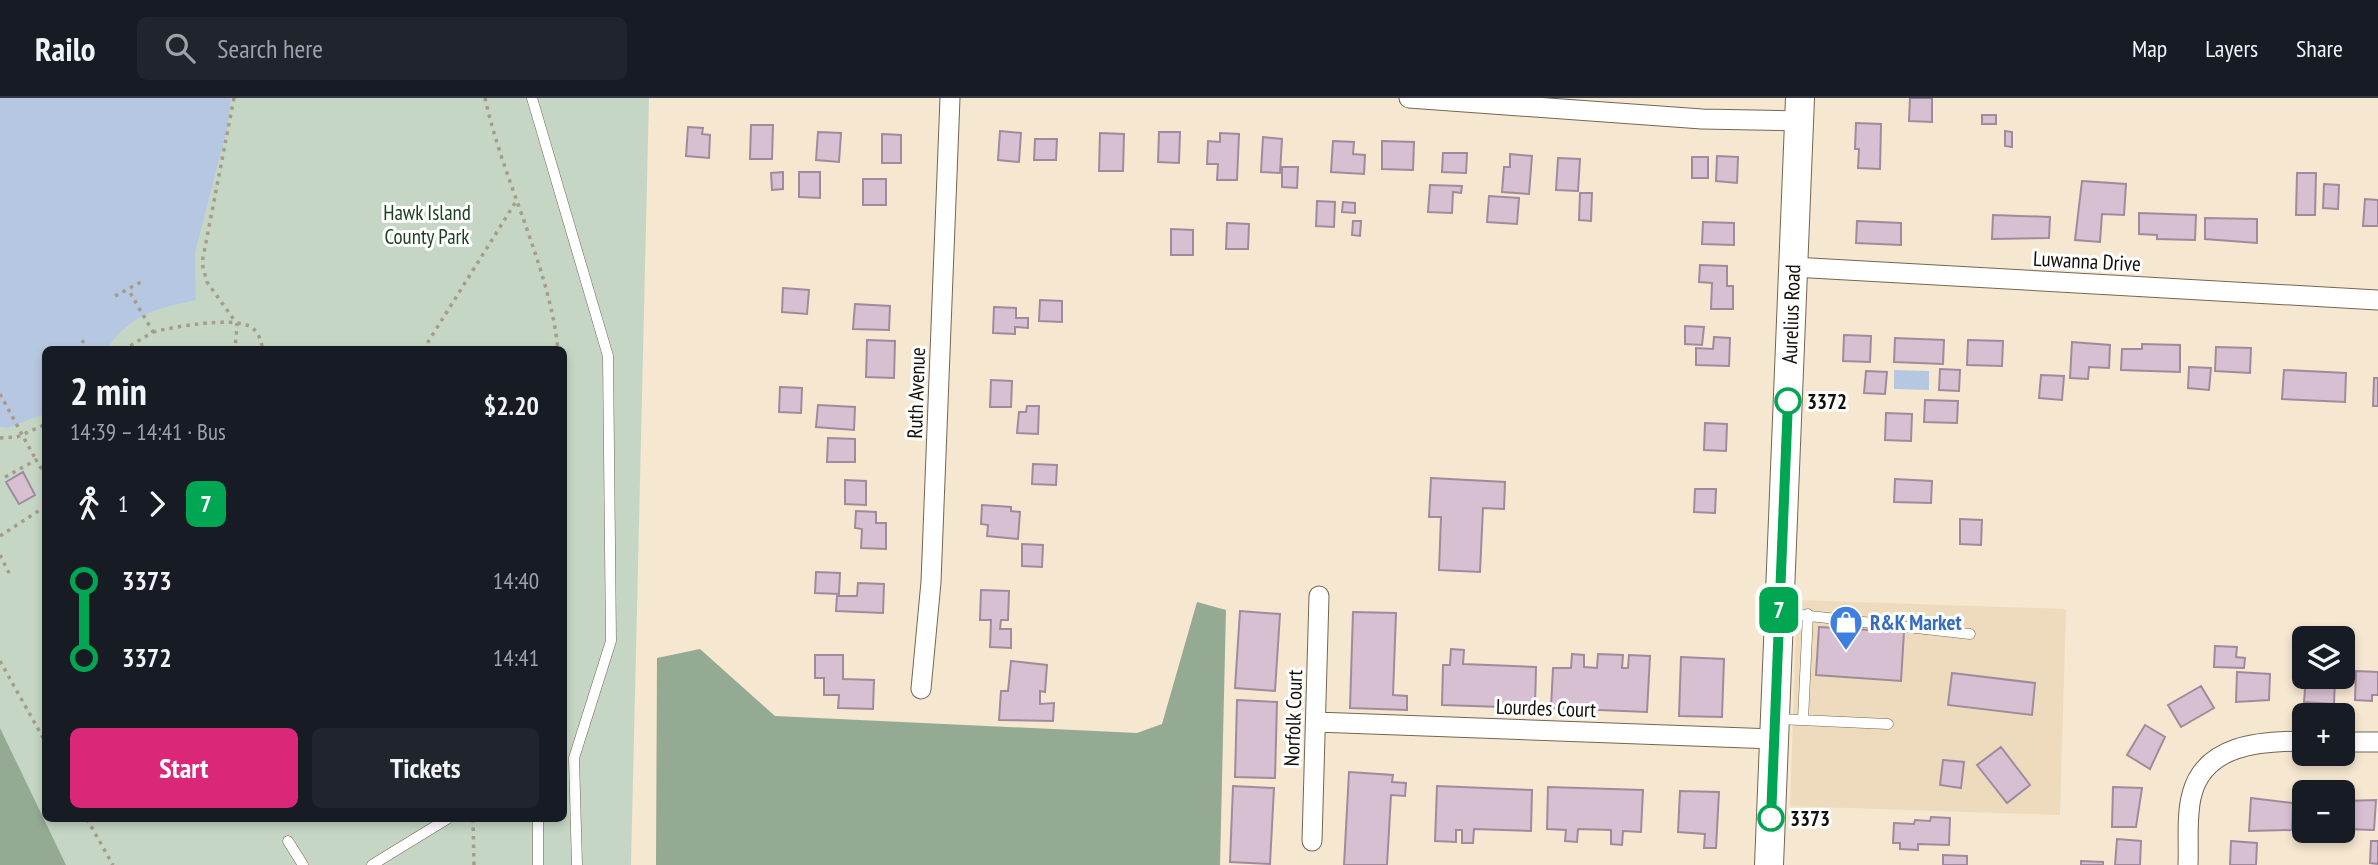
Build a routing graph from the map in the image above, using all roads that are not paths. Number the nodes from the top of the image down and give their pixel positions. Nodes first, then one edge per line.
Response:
1 (532, 98) edge
2 (950, 98) edge
3 (1409, 98) edge
4 (1799, 110) edge
5 (1793, 267) junction
6 (2378, 300) edge
7 (1319, 596) dead end
8 (1779, 613) junction
9 (1808, 614) junction
10 (1970, 634) dead end
11 (921, 688) dead end
12 (1803, 720) junction
13 (1316, 722) junction
14 (1888, 724) dead end
15 (1775, 729) junction
16 (2292, 741) edge
17 (2355, 742) edge
18 (2378, 742) edge
19 (574, 758) junction
20 (567, 762) edge
21 (442, 822) edge
22 (538, 822) edge
23 (288, 841) dead end
24 (1312, 841) dead end
25 (303, 865) edge
26 (372, 865) edge
27 (537, 865) edge
28 (577, 865) edge
29 (1769, 865) edge
30 (2188, 865) edge

1 - 19 lane
2 - 11 street, Ruth Avenue
3 - 4 street
4 - 5 street, Aurelius Road
5 - 6 street, Luwanna Drive
5 - 8 street, Aurelius Road
7 - 13 street, Norfolk Court
8 - 9 lane
8 - 15 street, Aurelius Road
9 - 10 lane
9 - 12 lane
12 - 14 lane
12 - 15 lane
13 - 15 street, Lourdes Court
13 - 24 street, Norfolk Court
15 - 29 street, Aurelius Road
16 - 30 street
17 - 18 street
19 - 20 lane
19 - 28 lane
21 - 26 lane
22 - 27 lane
23 - 25 lane

